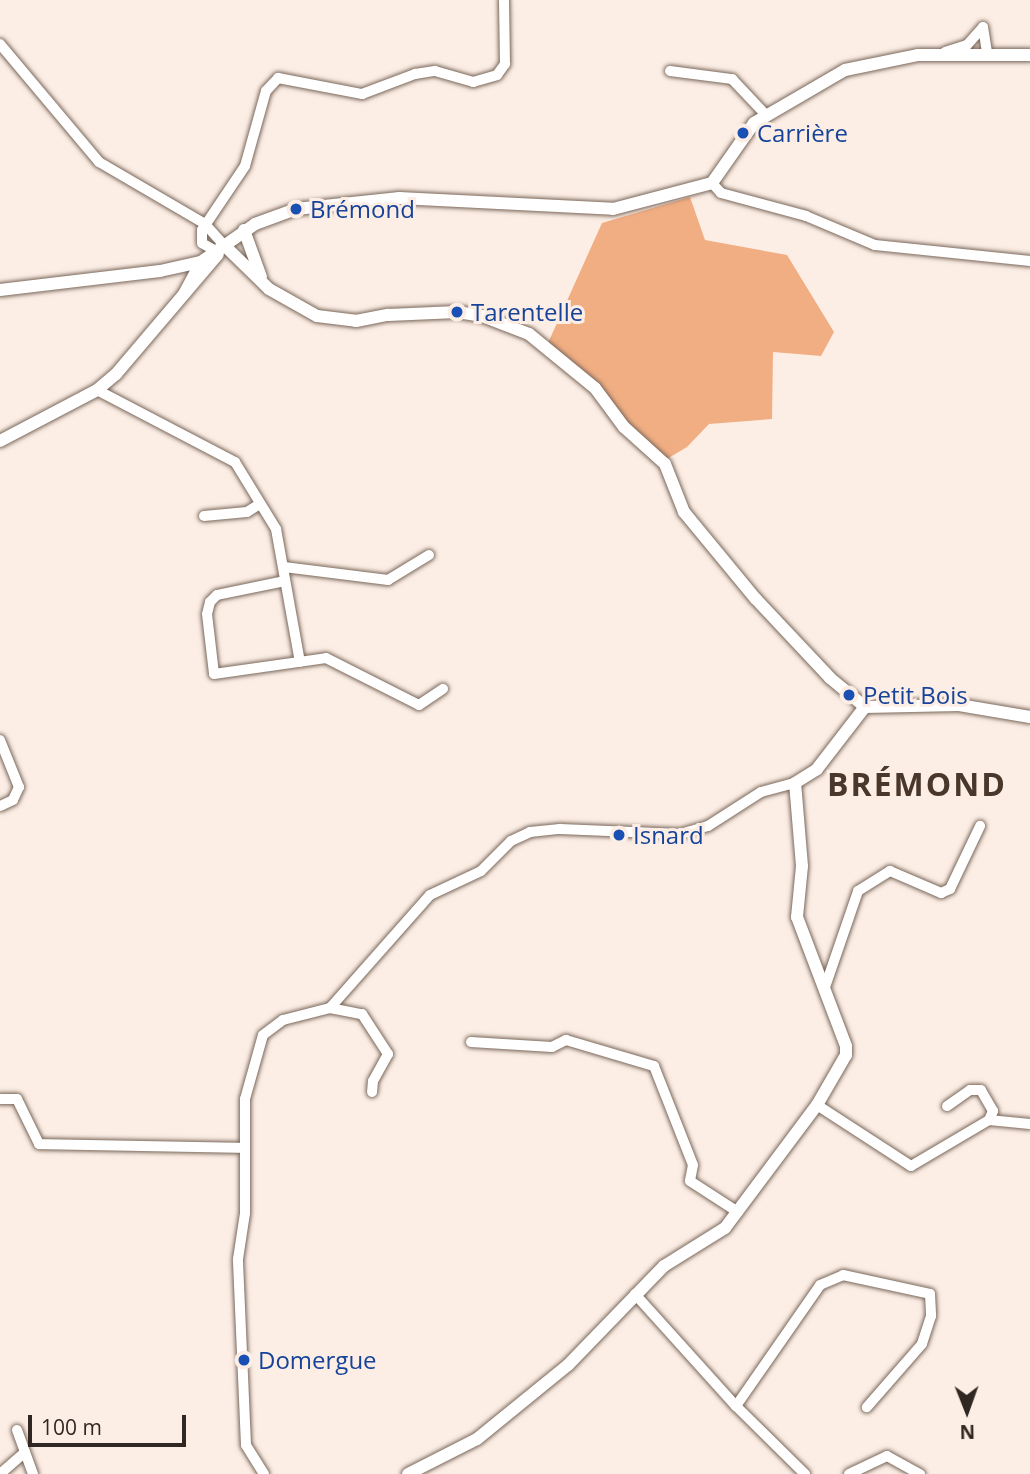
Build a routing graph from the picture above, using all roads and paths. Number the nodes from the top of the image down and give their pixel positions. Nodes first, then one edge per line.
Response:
1 (504, 0) edge
2 (0, 44) edge
3 (942, 53) junction
4 (987, 53) junction
5 (1030, 55) edge
6 (670, 71) dead end
7 (766, 115) junction
8 (712, 183) junction
9 (205, 224) junction
10 (244, 230) junction
11 (219, 250) junction
12 (1030, 261) edge
13 (197, 271) junction
14 (270, 289) junction
15 (0, 290) edge
16 (97, 390) junction
17 (0, 441) edge
18 (260, 504) junction
19 (204, 516) dead end
20 (429, 555) dead end
21 (284, 567) junction
22 (285, 581) junction
23 (300, 662) junction
24 (443, 689) dead end
25 (865, 707) junction
26 (1030, 717) edge
27 (0, 740) edge
28 (795, 783) junction
29 (0, 806) edge
30 (980, 826) dead end
31 (823, 991) junction
32 (330, 1008) junction
33 (471, 1042) dead end
34 (372, 1092) dead end
35 (0, 1098) edge
36 (817, 1104) junction
37 (947, 1106) dead end
38 (989, 1120) junction
39 (1030, 1125) edge
40 (245, 1147) junction
41 (738, 1212) junction
42 (635, 1294) junction
43 (736, 1406) junction
44 (867, 1407) dead end
45 (17, 1430) dead end
46 (25, 1452) junction
47 (0, 1474) edge
48 (33, 1474) edge
49 (264, 1474) edge
50 (408, 1474) edge
51 (805, 1474) edge
52 (849, 1474) edge
53 (920, 1474) edge

1 - 9 street
2 - 9 street
3 - 4 street
3 - 4 street
3 - 7 street
4 - 5 street
6 - 7 street
7 - 8 street
8 - 10 street
8 - 12 street
9 - 11 street
10 - 11 street
10 - 14 street
11 - 13 street
11 - 14 street
13 - 15 street
13 - 16 street
14 - 25 street
16 - 17 street
16 - 18 street
18 - 19 street
18 - 21 street
20 - 21 street
21 - 22 street
22 - 23 street
22 - 23 street
23 - 24 street
25 - 26 street
25 - 28 street
27 - 29 street
28 - 31 street
28 - 32 street
30 - 31 street
31 - 36 street
32 - 34 street
32 - 40 street
33 - 41 street
35 - 40 street
36 - 38 street
36 - 41 street
37 - 38 street
38 - 39 street
40 - 49 street
41 - 42 street
42 - 43 street
42 - 50 street
43 - 44 street
43 - 51 street
45 - 46 street
46 - 47 street
46 - 48 street
52 - 53 street

